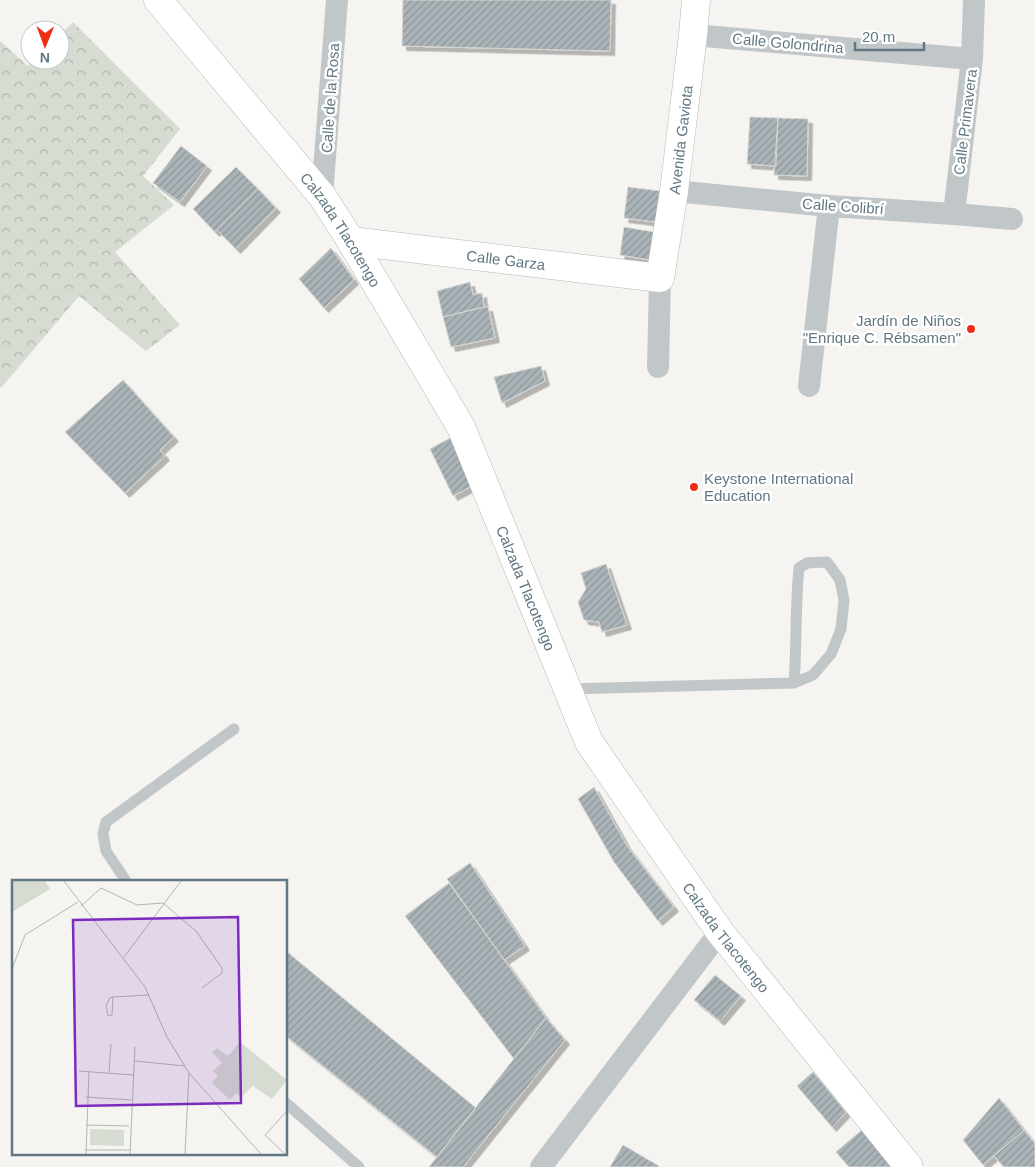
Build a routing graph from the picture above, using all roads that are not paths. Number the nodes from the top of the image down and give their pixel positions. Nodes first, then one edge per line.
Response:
1 (158, 0) edge
2 (337, 0) edge
3 (696, 0) edge
4 (974, 0) edge
5 (694, 35) junction
6 (972, 59) junction
7 (674, 191) junction
8 (322, 196) junction
9 (829, 206) junction
10 (954, 214) junction
11 (1012, 220) dead end
12 (352, 241) junction
13 (660, 278) junction
14 (658, 367) dead end
15 (808, 386) dead end
16 (794, 682) junction
17 (567, 689) junction
18 (234, 729) dead end
19 (125, 880) edge
20 (720, 932) junction
21 (288, 1105) edge
22 (359, 1167) edge
23 (541, 1167) edge
24 (909, 1167) edge

1 - 8 street, Calzada Tlacotengo
2 - 8 street, Calle de la Rosa
3 - 5 street, Avenida Gaviota
4 - 6 street, Calle Primavera
5 - 6 street, Calle Golondrina
5 - 7 street, Avenida Gaviota
6 - 10 street, Calle Primavera
7 - 9 street, Calle Colibrí
7 - 13 street, Avenida Gaviota
8 - 12 street, Calzada Tlacotengo
9 - 10 street, Calle Colibrí
9 - 15 street
10 - 11 street, Calle Colibrí
12 - 13 street, Calle Garza
12 - 17 street, Calzada Tlacotengo
13 - 14 street
16 - 16 lane
16 - 17 lane
17 - 20 street, Calzada Tlacotengo
18 - 19 lane
20 - 23 street
20 - 24 street, Calzada Tlacotengo
21 - 22 lane

